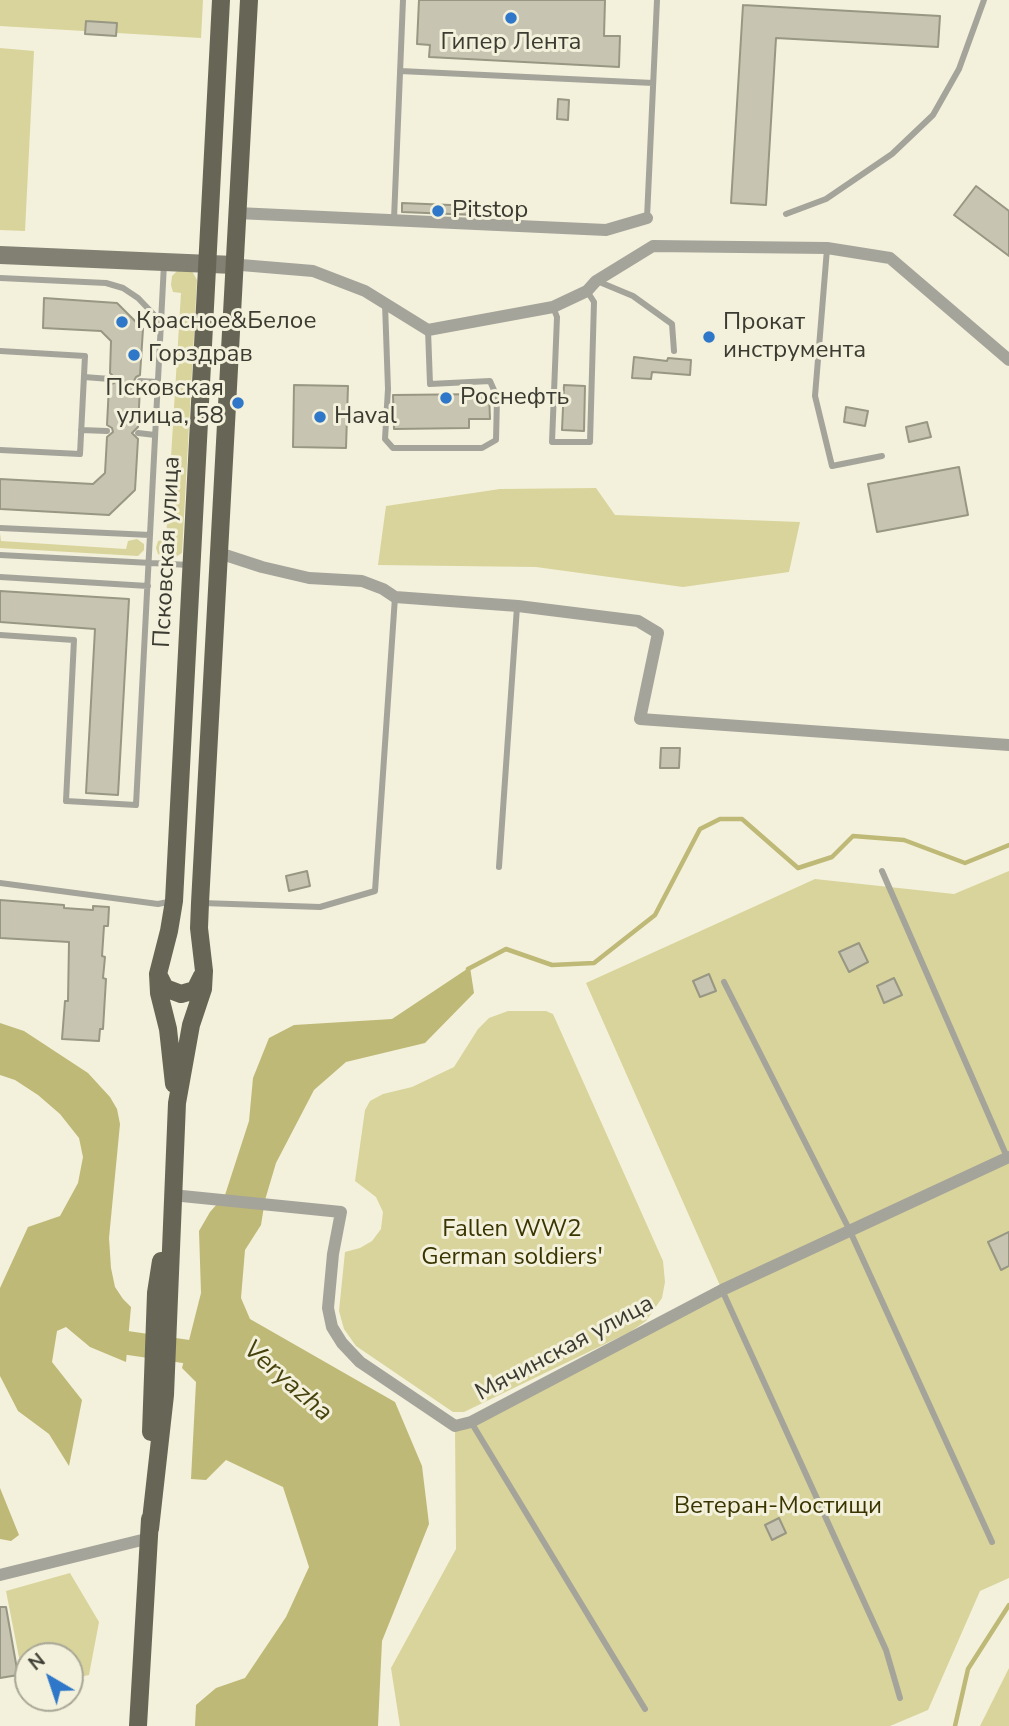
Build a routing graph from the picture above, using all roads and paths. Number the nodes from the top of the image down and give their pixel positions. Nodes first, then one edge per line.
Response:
1 (221, 0) edge
2 (249, 0) edge
3 (403, 0) edge
4 (657, 0) edge
5 (984, 0) edge
6 (400, 71) junction
7 (653, 83) junction
8 (237, 213) junction
9 (786, 214) dead end
10 (647, 218) joint
11 (394, 221) junction
12 (827, 248) junction
13 (0, 257) edge
14 (164, 262) junction
15 (208, 263) junction
16 (234, 265) junction
17 (0, 278) edge
18 (596, 281) junction
19 (587, 291) junction
20 (385, 302) junction
21 (553, 307) junction
22 (161, 322) junction
23 (428, 330) junction
24 (0, 351) edge
25 (674, 351) dead end
26 (1009, 360) edge
27 (84, 377) junction
28 (110, 379) dead end
29 (140, 381) dead end
30 (158, 382) junction
31 (81, 430) junction
32 (107, 431) dead end
33 (138, 433) dead end
34 (155, 435) junction
35 (0, 450) edge
36 (882, 456) dead end
37 (0, 528) edge
38 (150, 536) junction
39 (219, 553) junction
40 (0, 555) edge
41 (149, 564) junction
42 (191, 565) junction
43 (0, 577) edge
44 (148, 586) junction
45 (395, 597) junction
46 (517, 606) junction
47 (0, 635) edge
48 (1009, 744) edge
49 (499, 867) dead end
50 (882, 872) dead end
51 (0, 883) edge
52 (174, 901) junction
53 (200, 903) junction
54 (204, 971) junction
55 (158, 974) junction
56 (724, 982) dead end
57 (177, 1103) junction
58 (1008, 1159) edge
59 (172, 1195) junction
60 (849, 1229) junction
61 (722, 1290) junction
62 (471, 1422) junction
63 (150, 1533) junction
64 (992, 1542) dead end
65 (0, 1575) edge
66 (900, 1698) dead end
67 (645, 1709) dead end
68 (138, 1726) edge

1 - 15 main road, Псковская улица
2 - 8 main road, Псковская улица
3 - 6 lane
4 - 7 lane
5 - 9 lane
6 - 7 lane
6 - 11 lane
7 - 10 lane
8 - 11 street
8 - 16 main road, Псковская улица
10 - 11 street
12 - 18 street
12 - 26 street
12 - 36 lane
13 - 14 street
14 - 15 street
14 - 22 lane
15 - 16 street
15 - 42 main road, Псковская улица
16 - 20 street
16 - 39 main road, Псковская улица
17 - 22 lane
18 - 19 street
18 - 25 lane
19 - 21 street
19 - 21 lane
20 - 23 street
20 - 23 lane
21 - 23 street
22 - 30 lane
24 - 27 lane
27 - 28 lane
27 - 31 lane
29 - 30 lane
30 - 34 lane
31 - 32 lane
31 - 35 lane
33 - 34 lane
34 - 38 lane
37 - 38 lane
38 - 41 lane
39 - 45 street
39 - 53 main road, Псковская улица
40 - 41 lane
41 - 42 lane
41 - 44 lane
42 - 52 main road, Псковская улица
43 - 44 lane
44 - 47 lane
45 - 46 street
45 - 53 lane
46 - 48 street
46 - 49 lane
50 - 58 lane
51 - 52 lane
52 - 55 main road, Псковская улица
53 - 54 main road, Псковская улица
54 - 55 main road
54 - 57 main road, Псковская улица
55 - 57 main road, Псковская улица
56 - 60 lane
57 - 59 main road, Псковская улица
58 - 60 street, Мячинская улица
59 - 62 street, Мячинская улица
59 - 63 main road, Псковская улица
60 - 61 street, Мячинская улица
60 - 64 lane
61 - 62 street, Мячинская улица
61 - 66 lane
62 - 67 lane
63 - 65 street
63 - 68 main road, Псковская улица

